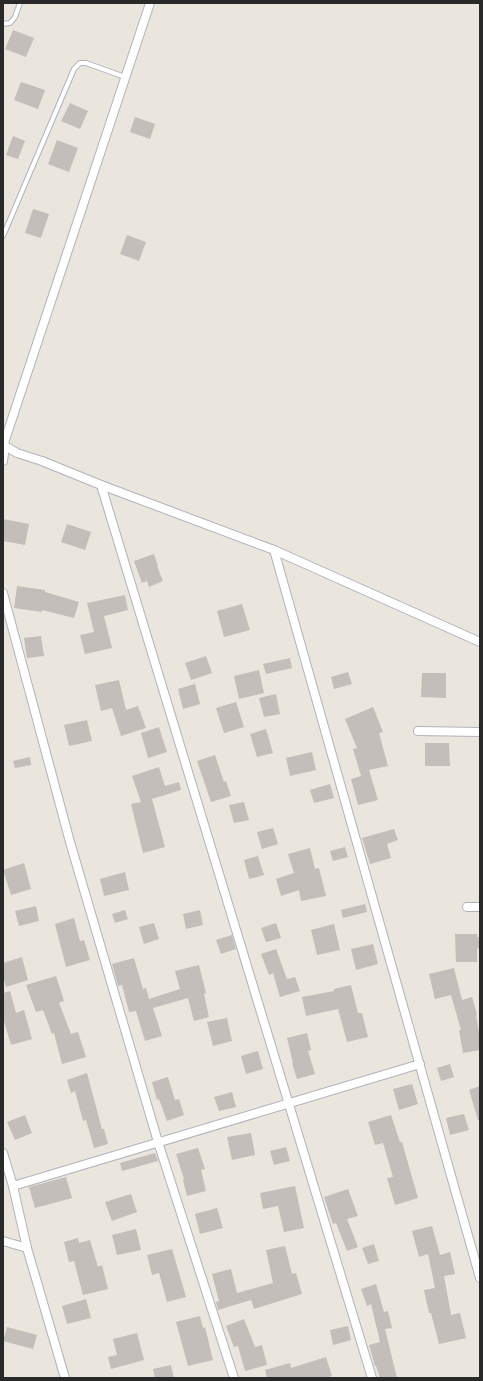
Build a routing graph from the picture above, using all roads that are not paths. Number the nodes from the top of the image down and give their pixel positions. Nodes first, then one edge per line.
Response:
1 (20, 3) edge
2 (150, 3) edge
3 (3, 24) edge
4 (126, 77) junction
5 (3, 236) edge
6 (5, 446) junction
7 (3, 461) edge
8 (101, 485) junction
9 (274, 550) junction
10 (3, 593) edge
11 (480, 642) edge
12 (418, 731) dead end
13 (480, 732) edge
14 (467, 907) dead end
15 (480, 907) edge
16 (420, 1064) junction
17 (288, 1103) junction
18 (158, 1142) junction
19 (3, 1153) edge
20 (13, 1186) junction
21 (3, 1241) edge
22 (27, 1248) junction
23 (480, 1278) edge
24 (65, 1378) edge
25 (234, 1378) edge
26 (372, 1378) edge

1 - 3 lane
2 - 4 street
4 - 5 lane
4 - 6 street
6 - 7 street
6 - 8 street
8 - 9 street
8 - 17 street
9 - 11 street
9 - 16 street
10 - 18 street
12 - 13 street
14 - 15 street
16 - 17 street
16 - 23 street
17 - 18 street
17 - 26 street
18 - 20 street
18 - 25 street
19 - 20 street
20 - 22 street
21 - 22 street
22 - 24 street

